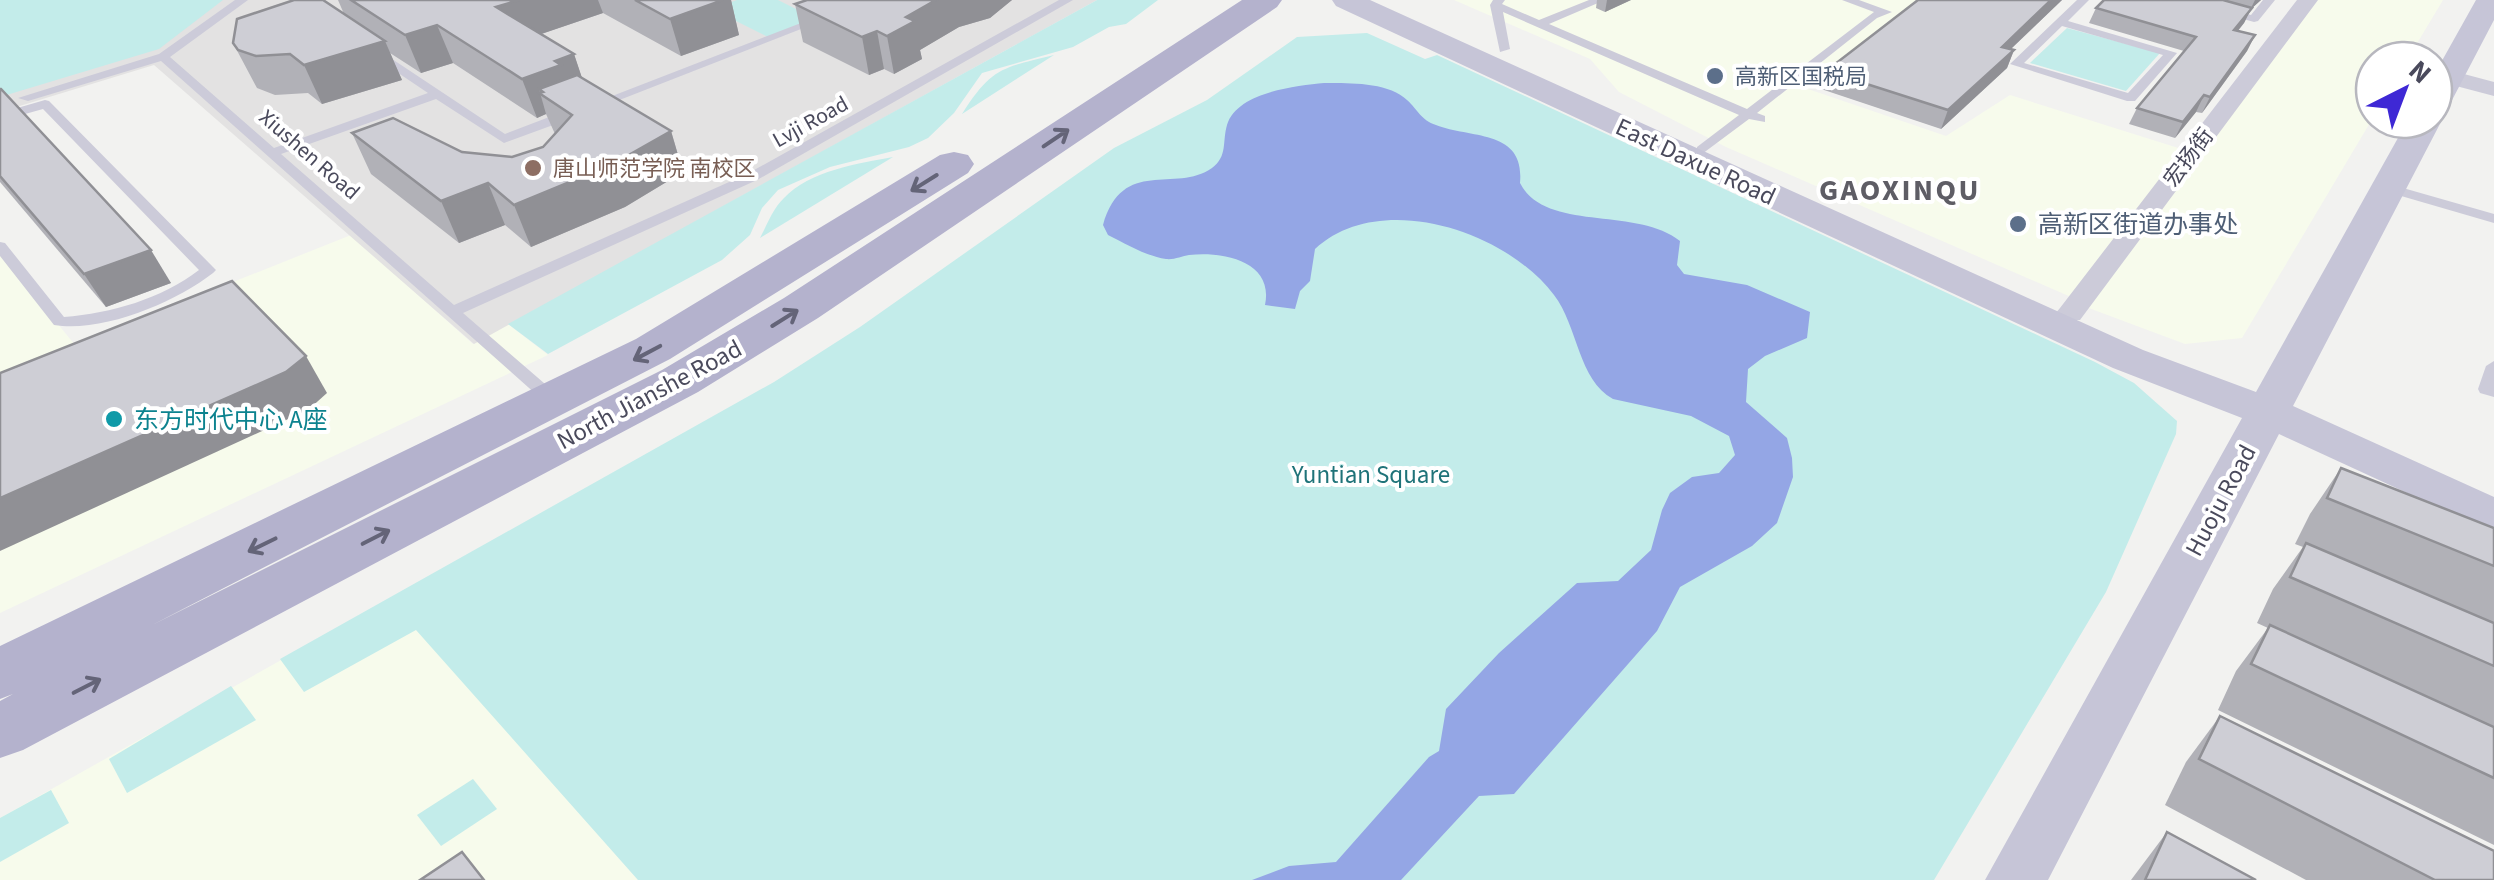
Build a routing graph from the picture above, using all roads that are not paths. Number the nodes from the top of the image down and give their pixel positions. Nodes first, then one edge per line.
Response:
1 (242, 0) edge
2 (1067, 0) edge
3 (1213, 0) edge
4 (1265, 0) edge
5 (1346, 0) edge
6 (1392, 0) edge
7 (1599, 0) edge
8 (1848, 0) edge
9 (2083, 0) edge
10 (2181, 0) edge
11 (2269, 0) edge
12 (2308, 0) edge
13 (2490, 0) edge
14 (1498, 2) edge
15 (840, 12) edge
16 (2060, 22) junction
17 (1542, 23) junction
18 (360, 42) edge
19 (1504, 49) junction
20 (163, 56) junction
21 (2454, 66) edge
22 (2494, 89) edge
23 (2454, 90) edge
24 (438, 94) junction
25 (0, 106) edge
26 (1756, 115) junction
27 (0, 118) edge
28 (2414, 140) edge
29 (274, 152) junction
30 (1708, 152) junction
31 (2389, 188) junction
32 (2494, 220) edge
33 (0, 246) edge
34 (456, 310) junction
35 (2070, 314) junction
36 (2494, 366) edge
37 (2494, 392) edge
38 (554, 400) junction
39 (2268, 412) junction
40 (2494, 516) edge
41 (0, 674) edge
42 (0, 730) edge
43 (2016, 880) edge

1 - 20 lane
2 - 34 lane, Lvji Road
3 -> 38 main road, North Jianshe Road
42 -> 4 main road, North Jianshe Road
5 - 39 street, East Daxue Road
6 - 19 street, East Daxue Road
7 - 17 lane
8 - 26 lane
9 - 16 lane
10 - 11 lane
12 - 35 street, 宏扬街
13 - 21 street
14 - 17 lane
14 - 19 lane
15 - 24 lane
16 - 16 lane
17 - 26 lane
18 - 24 lane
19 - 30 street, East Daxue Road
20 - 25 lane
20 - 29 lane, Xiushen Road
22 - 23 street
24 - 29 lane
26 - 30 lane
27 - 33 lane
28 - 31 street, Huoju Road
29 - 34 lane, Xiushen Road
30 - 35 street, East Daxue Road
31 - 32 lane
31 - 39 street, Huoju Road
34 - 38 lane, Xiushen Road
35 - 39 street, East Daxue Road
36 - 37 lane
38 -> 41 main road, North Jianshe Road
39 - 40 street, East Daxue Road
39 - 43 street, Huoju Road

